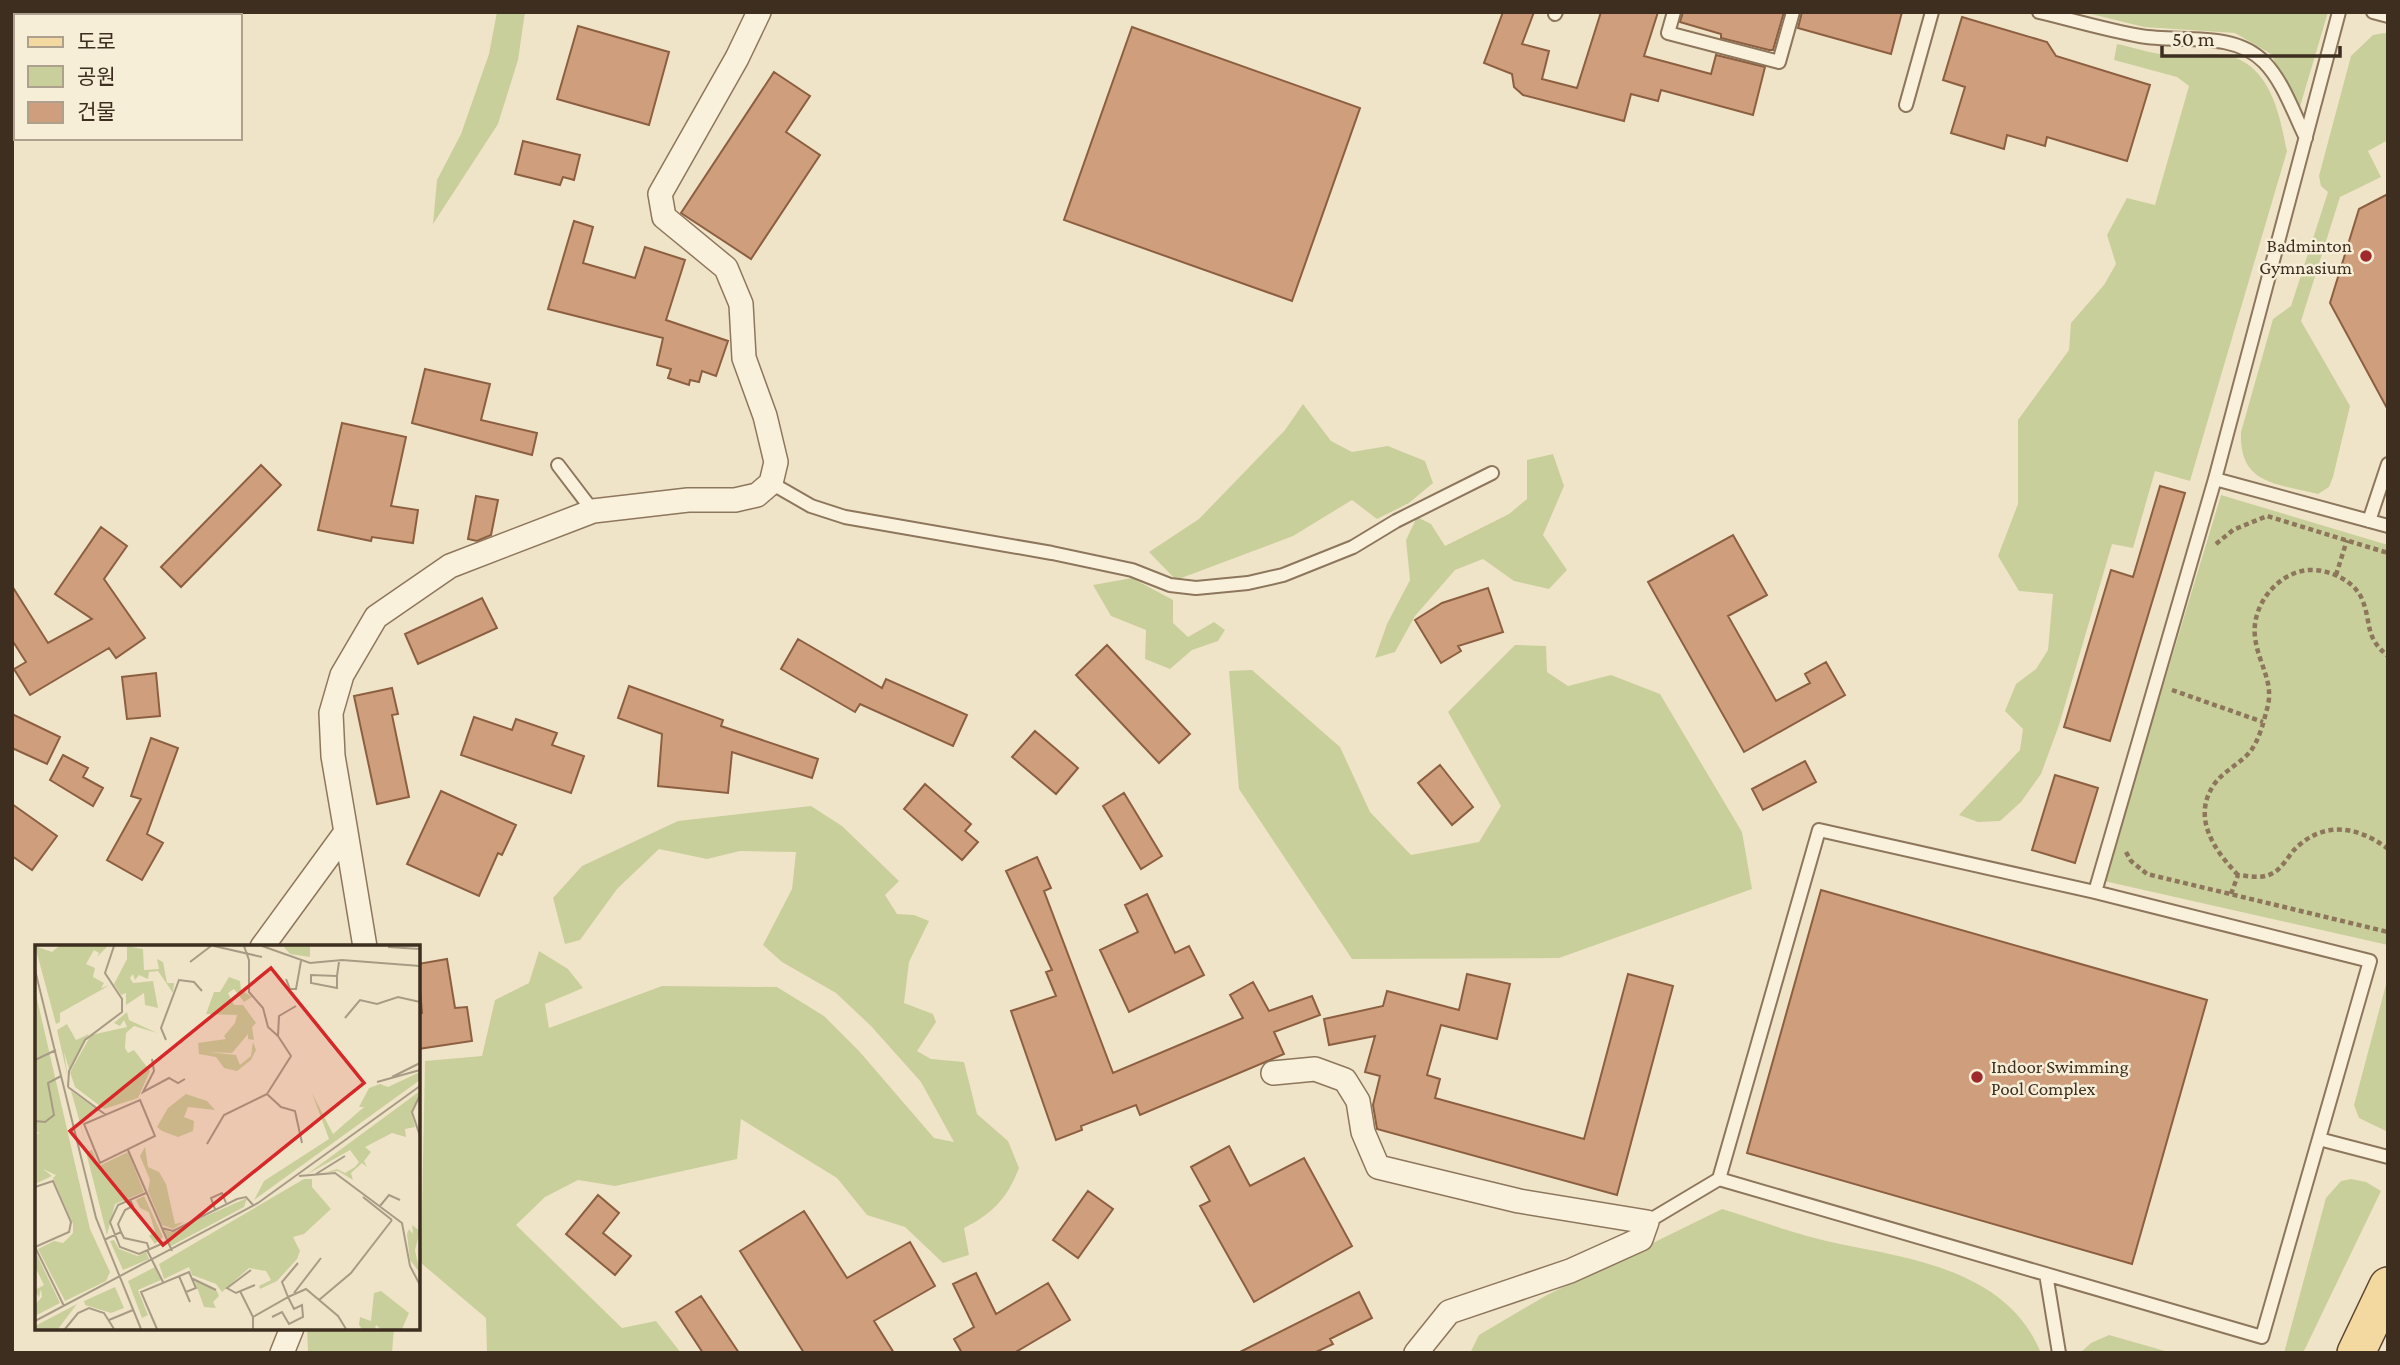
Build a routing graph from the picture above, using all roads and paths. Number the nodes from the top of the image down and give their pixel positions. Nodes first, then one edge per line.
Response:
1 (759, 12) edge
2 (1674, 12) edge
3 (1793, 12) edge
4 (1933, 12) edge
5 (2039, 12) edge
6 (2339, 12) edge
7 (2373, 12) edge
8 (2388, 16) edge
9 (1906, 105) dead end
10 (2306, 138) junction
11 (2388, 464) edge
12 (558, 465) dead end
13 (1492, 473) dead end
14 (2215, 479) junction
15 (771, 483) junction
16 (593, 511) junction
17 (2369, 521) junction
18 (2388, 526) edge
19 (2347, 540) junction
20 (2214, 546) dead end
21 (2388, 553) edge
22 (2336, 575) junction
23 (2388, 656) edge
24 (2167, 688) dead end
25 (2263, 722) junction
26 (346, 832) junction
27 (2124, 841) dead end
28 (2388, 849) edge
29 (2238, 875) junction
30 (2095, 892) junction
31 (2231, 894) junction
32 (2388, 932) edge
33 (263, 945) edge
34 (365, 945) edge
35 (1273, 1073) dead end
36 (2319, 1139) junction
37 (2388, 1157) edge
38 (1719, 1179) junction
39 (1647, 1222) junction
40 (2046, 1274) junction
41 (2388, 1286) edge
42 (291, 1330) edge
43 (282, 1353) edge
44 (1416, 1353) edge
45 (2059, 1353) edge
46 (2356, 1353) edge

1 - 15 street
2 - 3 lane
4 - 9 lane
5 - 10 lane
6 - 10 lane
7 - 8 lane
10 - 14 lane
11 - 17 lane
12 - 16 lane
13 - 15 lane
14 - 17 lane
14 - 30 lane
15 - 16 street
16 - 26 street
17 - 18 lane
19 - 20 path
19 - 21 path
19 - 22 path
22 - 23 path
22 - 25 path
24 - 25 path
25 - 29 path
26 - 33 street
26 - 34 street
27 - 31 path
28 - 29 path
29 - 31 path
30 - 36 lane
30 - 38 lane
31 - 32 path
35 - 39 street
36 - 37 lane
36 - 40 lane
38 - 39 lane
38 - 40 lane
39 - 44 street
40 - 45 lane
41 - 46 main road
42 - 43 street

